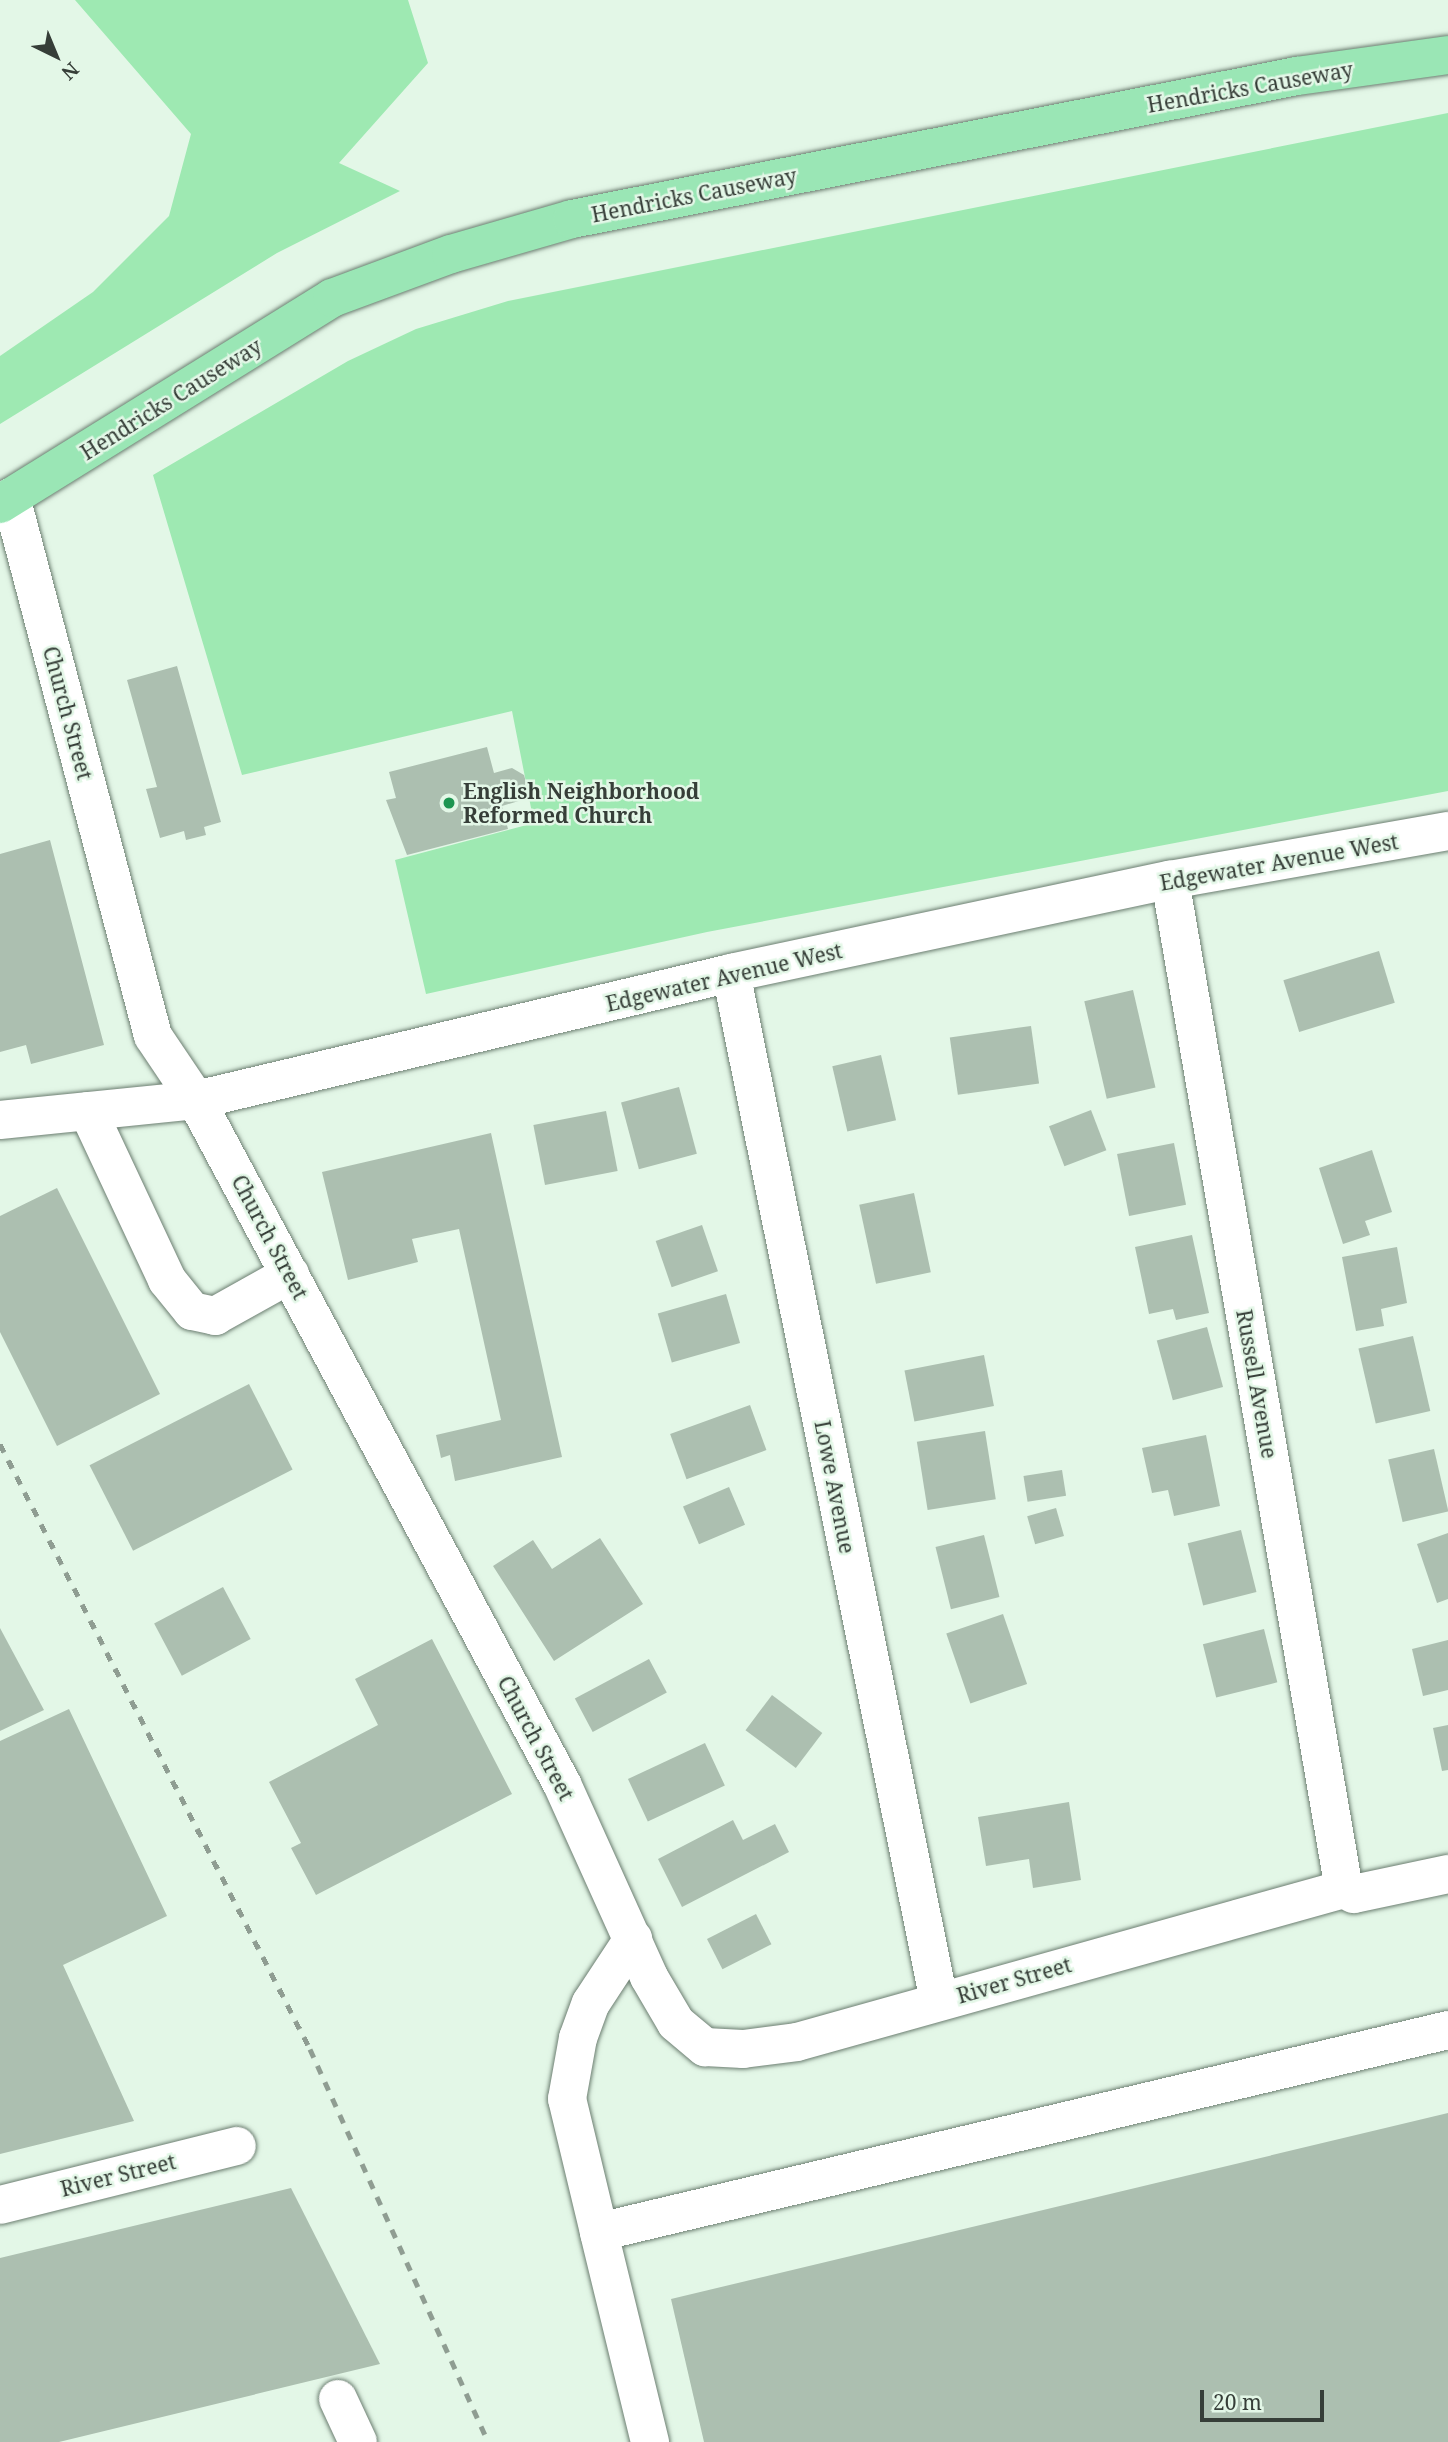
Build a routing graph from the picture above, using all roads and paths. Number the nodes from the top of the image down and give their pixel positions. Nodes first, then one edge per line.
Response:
1 (1448, 54) edge
2 (6, 500) edge
3 (1448, 831) edge
4 (1170, 880) junction
5 (730, 974) junction
6 (196, 1100) junction
7 (88, 1111) junction
8 (0, 1120) edge
9 (290, 1275) junction
10 (1448, 1874) edge
11 (1344, 1889) junction
12 (633, 1939) junction
13 (939, 2001) junction
14 (1448, 2030) edge
15 (237, 2146) dead end
16 (0, 2205) edge
17 (599, 2232) junction
18 (338, 2399) dead end
19 (358, 2442) edge
20 (650, 2442) edge

1 - 2 main road, Hendricks Causeway
2 - 6 street, Church Street
3 - 4 street, Edgewater Avenue West
4 - 5 street, Edgewater Avenue West
4 - 11 street, Russell Avenue
5 - 6 street, Edgewater Avenue West
5 - 13 street, Lowe Avenue
6 - 7 street, Edgewater Avenue West
6 - 9 street, Church Street
7 - 8 street, Edgewater Avenue West
7 - 9 street
9 - 12 street, Church Street
10 - 11 street, River Street
11 - 13 street, River Street
12 - 13 street, River Street
12 - 17 street
14 - 17 street
15 - 16 street, River Street
17 - 20 street
18 - 19 street

